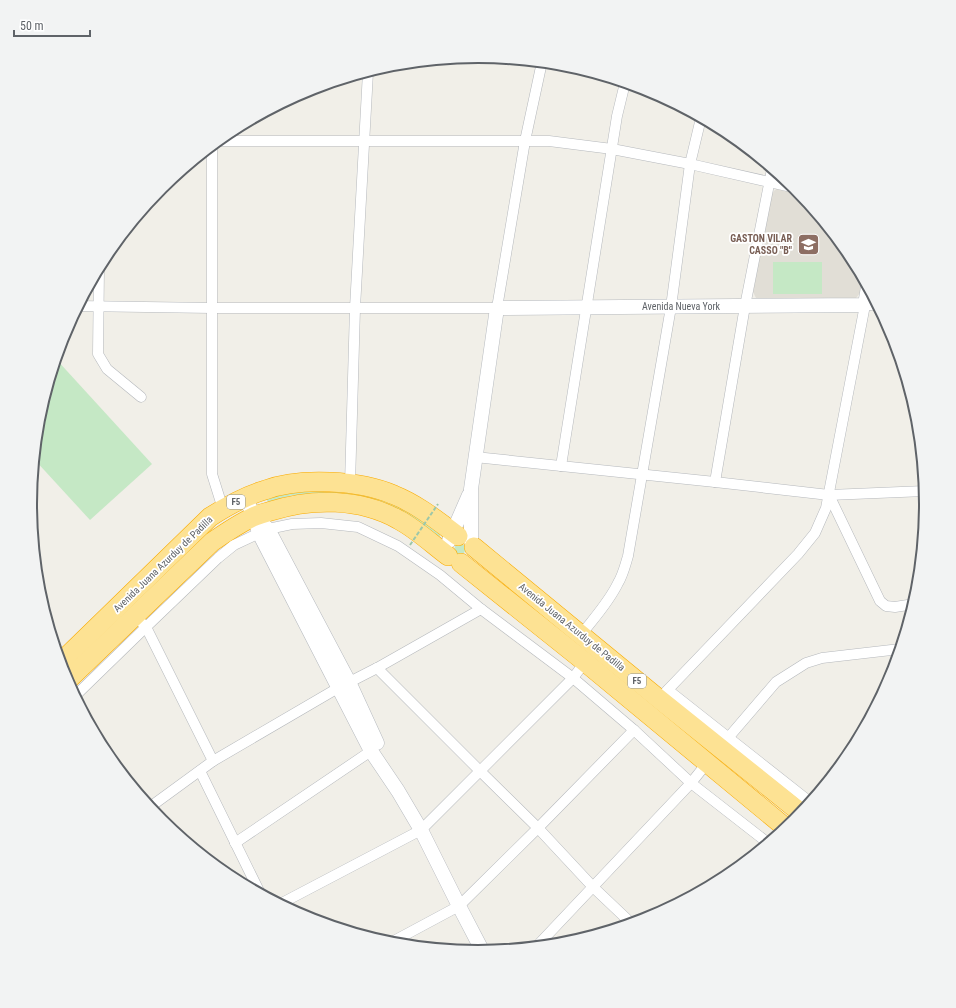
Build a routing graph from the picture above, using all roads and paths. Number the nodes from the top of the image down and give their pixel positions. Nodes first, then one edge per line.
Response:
1 (541, 68) edge
2 (368, 77) edge
3 (624, 88) edge
4 (700, 123) edge
5 (228, 141) edge
6 (364, 141) junction
7 (525, 141) junction
8 (612, 149) junction
9 (212, 153) edge
10 (690, 164) junction
11 (771, 174) edge
12 (769, 183) junction
13 (783, 186) edge
14 (99, 279) edge
15 (871, 305) edge
16 (84, 306) edge
17 (98, 306) junction
18 (671, 306) junction
19 (745, 306) junction
20 (586, 307) junction
21 (212, 308) junction
22 (355, 308) junction
23 (497, 308) junction
24 (141, 397) dead end
25 (475, 457) junction
26 (561, 466) junction
27 (642, 474) junction
28 (715, 482) junction
29 (350, 484) junction
30 (471, 489) junction
31 (919, 491) edge
32 (829, 495) junction
33 (245, 497) junction
34 (438, 504) dead end
35 (223, 509) junction
36 (261, 526) junction
37 (410, 545) dead end
38 (459, 545) junction
39 (907, 605) edge
40 (481, 609) junction
41 (140, 621) junction
42 (581, 635) junction
43 (895, 650) edge
44 (65, 658) edge
45 (584, 662) junction
46 (377, 668) junction
47 (72, 676) edge
48 (573, 678) junction
49 (344, 685) junction
50 (79, 692) edge
51 (664, 695) junction
52 (634, 730) junction
53 (728, 738) junction
54 (371, 751) junction
55 (213, 761) junction
56 (707, 763) junction
57 (200, 771) junction
58 (480, 771) junction
59 (691, 783) junction
60 (398, 791) junction
61 (154, 804) edge
62 (801, 804) edge
63 (801, 804) edge
64 (781, 824) edge
65 (538, 828) junction
66 (421, 830) junction
67 (764, 840) edge
68 (235, 843) junction
69 (256, 886) edge
70 (593, 887) junction
71 (286, 901) edge
72 (459, 906) junction
73 (626, 919) edge
74 (399, 938) edge
75 (543, 940) edge
76 (478, 945) edge

1 - 7 street
2 - 6 street
3 - 8 street
4 - 10 street
5 - 6 street
6 - 7 street
6 - 22 street
7 - 8 street
7 - 23 street
8 - 10 street
8 - 20 street
9 - 21 street
10 - 12 street
10 - 18 street
11 - 12 street
12 - 13 street
12 - 19 street
14 - 17 street
15 - 19 street, Avenida Nueva York
15 - 32 street
16 - 17 street
17 - 21 street
17 - 24 street
18 - 19 street, Avenida Nueva York
18 - 20 street, Avenida Nueva York
18 - 27 street
19 - 28 street
20 - 23 street, Avenida Nueva York
20 - 26 street
21 - 22 street
21 - 35 street
22 - 23 street
22 - 29 street
23 - 25 street
25 - 26 street
25 - 30 street
26 - 27 street
27 - 28 street
27 - 42 street
28 - 32 street
29 - 33 highway, Avenida Juana Azurduy de Padilla / F5
29 - 38 highway, Avenida Juana Azurduy de Padilla / F5
30 - 38 street
30 - 38 street
31 - 32 street
32 - 39 street
32 - 51 street
33 - 35 highway, Avenida Juana Azurduy de Padilla / F5
33 - 36 street
34 - 37 path, bridge
35 - 44 highway, Avenida Juana Azurduy de Padilla / F5
36 - 38 highway, Avenida Juana Azurduy de Padilla / F5
36 - 40 street
36 - 41 highway, Avenida Juana Azurduy de Padilla / F5
36 - 49 street
38 - 42 highway, Avenida Juana Azurduy de Padilla / F5
38 - 45 highway, Avenida Juana Azurduy de Padilla / F5
40 - 46 street
40 - 48 street
41 - 47 highway, Avenida Juana Azurduy de Padilla / F5
41 - 50 street
41 - 55 street
42 - 51 highway, Avenida Juana Azurduy de Padilla / F5
43 - 53 street
45 - 48 street
45 - 56 highway, Avenida Juana Azurduy de Padilla / F5
46 - 49 street
46 - 58 street
48 - 52 street
48 - 58 street
49 - 54 street
49 - 55 street
49 - 60 street
51 - 53 street
51 - 62 highway, Avenida Juana Azurduy de Padilla / F5
52 - 59 street
52 - 65 street
53 - 63 street
54 - 60 street
54 - 68 street
55 - 57 street
56 - 59 street
56 - 64 highway, Avenida Juana Azurduy de Padilla / F5
57 - 61 street
57 - 68 street
58 - 65 street
58 - 66 street
59 - 67 street
59 - 70 street
60 - 66 street
65 - 70 street
65 - 72 street
66 - 71 street
66 - 72 street
68 - 69 street
70 - 73 street
70 - 75 street
72 - 74 street
72 - 76 street

